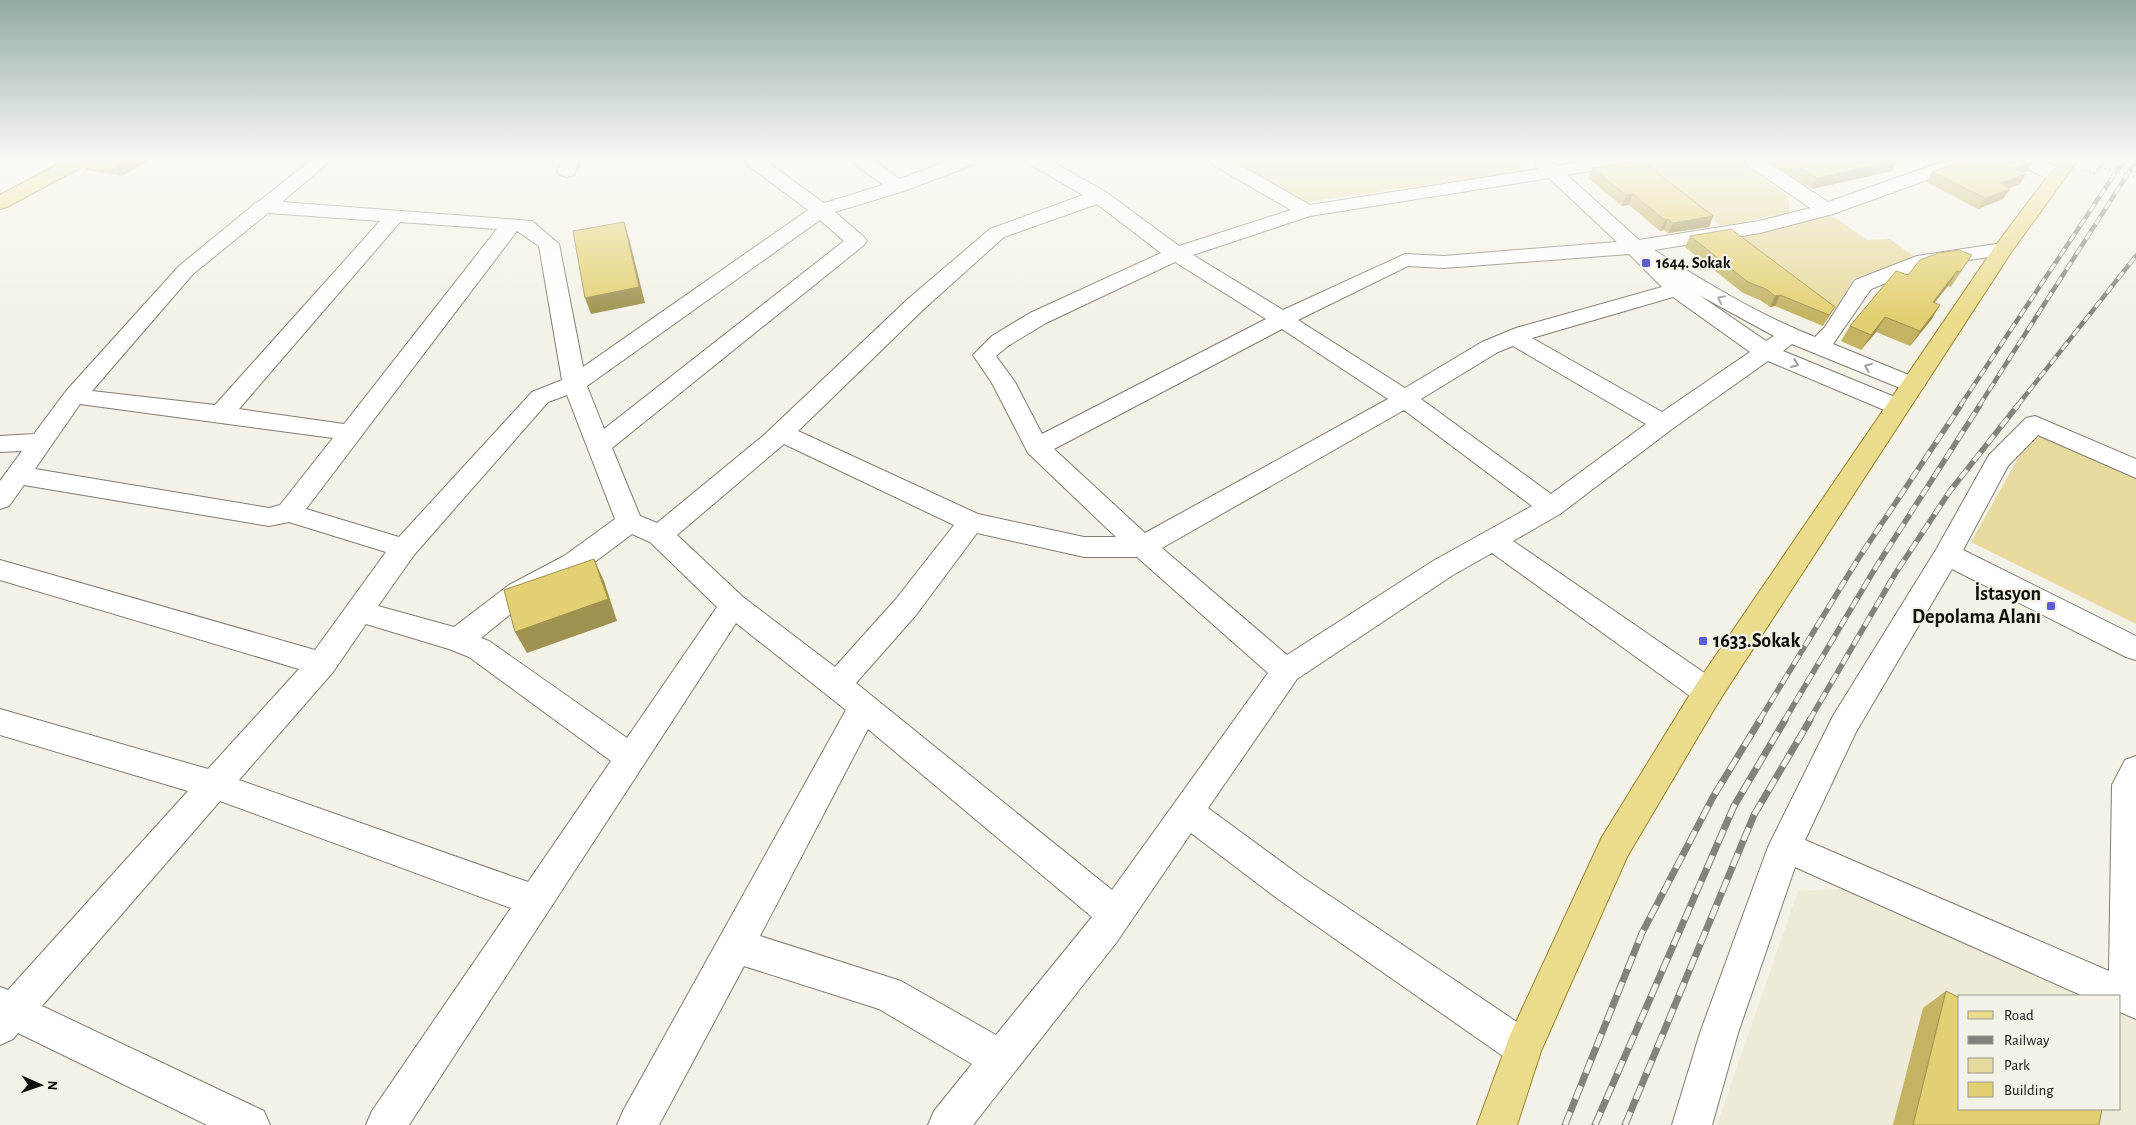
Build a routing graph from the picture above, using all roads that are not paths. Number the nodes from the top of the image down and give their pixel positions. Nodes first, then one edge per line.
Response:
1 (254, 212) edge
2 (343, 212) edge
3 (817, 212) edge
4 (824, 212) edge
5 (1054, 212) edge
6 (1121, 212) edge
7 (1302, 212) edge
8 (1597, 212) edge
9 (1816, 212) edge
10 (2030, 212) edge
11 (395, 216) junction
12 (512, 224) junction
13 (1634, 247) junction
14 (2003, 249) junction
15 (1176, 254) junction
16 (1686, 288) junction
17 (1282, 319) junction
18 (1790, 336) junction
19 (1515, 337) junction
20 (1819, 347) junction
21 (1766, 352) junction
22 (574, 384) junction
23 (74, 396) junction
24 (1906, 396) junction
25 (1405, 399) junction
26 (221, 414) junction
27 (1663, 423) junction
28 (351, 433) junction
29 (781, 433) junction
30 (42, 442) junction
31 (0, 444) edge
32 (599, 446) junction
33 (1037, 447) junction
34 (2136, 469) edge
35 (18, 475) junction
36 (0, 500) edge
37 (1550, 507) junction
38 (289, 513) junction
39 (629, 522) junction
40 (971, 522) junction
41 (660, 535) junction
42 (1493, 540) junction
43 (1143, 547) junction
44 (404, 548) junction
45 (1947, 554) junction
46 (0, 570) edge
47 (733, 605) junction
48 (359, 611) junction
49 (458, 640) junction
50 (2136, 649) edge
51 (322, 664) junction
52 (1286, 671) junction
53 (837, 685) junction
54 (1708, 692) junction
55 (864, 707) junction
56 (0, 722) edge
57 (631, 758) junction
58 (2136, 770) edge
59 (215, 784) junction
60 (1187, 811) junction
61 (1785, 847) junction
62 (536, 901) junction
63 (1115, 914) junction
64 (736, 946) junction
65 (2131, 999) edge
66 (4, 1014) edge
67 (1523, 1048) junction
68 (1001, 1059) junction
69 (950, 1124) edge
70 (250, 1125) edge
71 (386, 1125) edge
72 (636, 1125) edge
73 (1497, 1125) edge
74 (1692, 1125) edge

1 - 23 street
2 - 11 street
3 - 22 street
4 - 32 street
5 - 29 street
6 - 15 street
7 - 15 street
8 - 13 street
9 - 13 street
10 - 14 main road
11 - 12 street
11 - 26 street
12 - 22 street
12 - 28 street
13 - 16 street
13 - 17 street
14 - 20 street
14 - 24 main road
15 - 17 street
15 - 33 street
18 -> 16 street
16 - 19 street
16 - 21 street
17 - 25 street
17 - 33 street
18 - 20 street
18 - 21 street
19 - 25 street
19 - 27 street
24 -> 20 street
21 -> 24 street
21 - 27 street
22 - 32 street
22 - 44 street
23 - 26 street
23 - 30 street
24 - 54 main road
25 - 37 street
25 - 43 street
26 - 28 street
27 - 37 street
28 - 38 street
29 - 40 street
29 - 41 street
30 - 31 street
30 - 35 street
32 - 39 street
33 - 43 street
34 - 45 street
35 - 36 street
35 - 38 street
37 - 42 street
38 - 44 street
39 - 41 street
39 - 49 street
40 - 43 street
40 - 53 street
41 - 47 street
42 - 52 street
42 - 54 street
43 - 52 street
44 - 48 street
45 - 50 street
45 - 61 street
46 - 51 street
47 - 53 street
47 - 57 street
48 - 49 street
48 - 51 street
49 - 57 street
51 - 59 street
52 - 60 street
53 - 55 street
54 - 67 main road
55 - 63 street
55 - 64 street
56 - 59 street
57 - 62 street
58 - 65 street
59 - 62 street
59 - 66 street
60 - 63 street
60 - 67 street
61 - 65 street
61 - 74 street
62 - 71 street
63 - 68 street
64 - 68 street
64 - 72 street
66 - 70 street
67 - 73 main road
68 - 69 street

